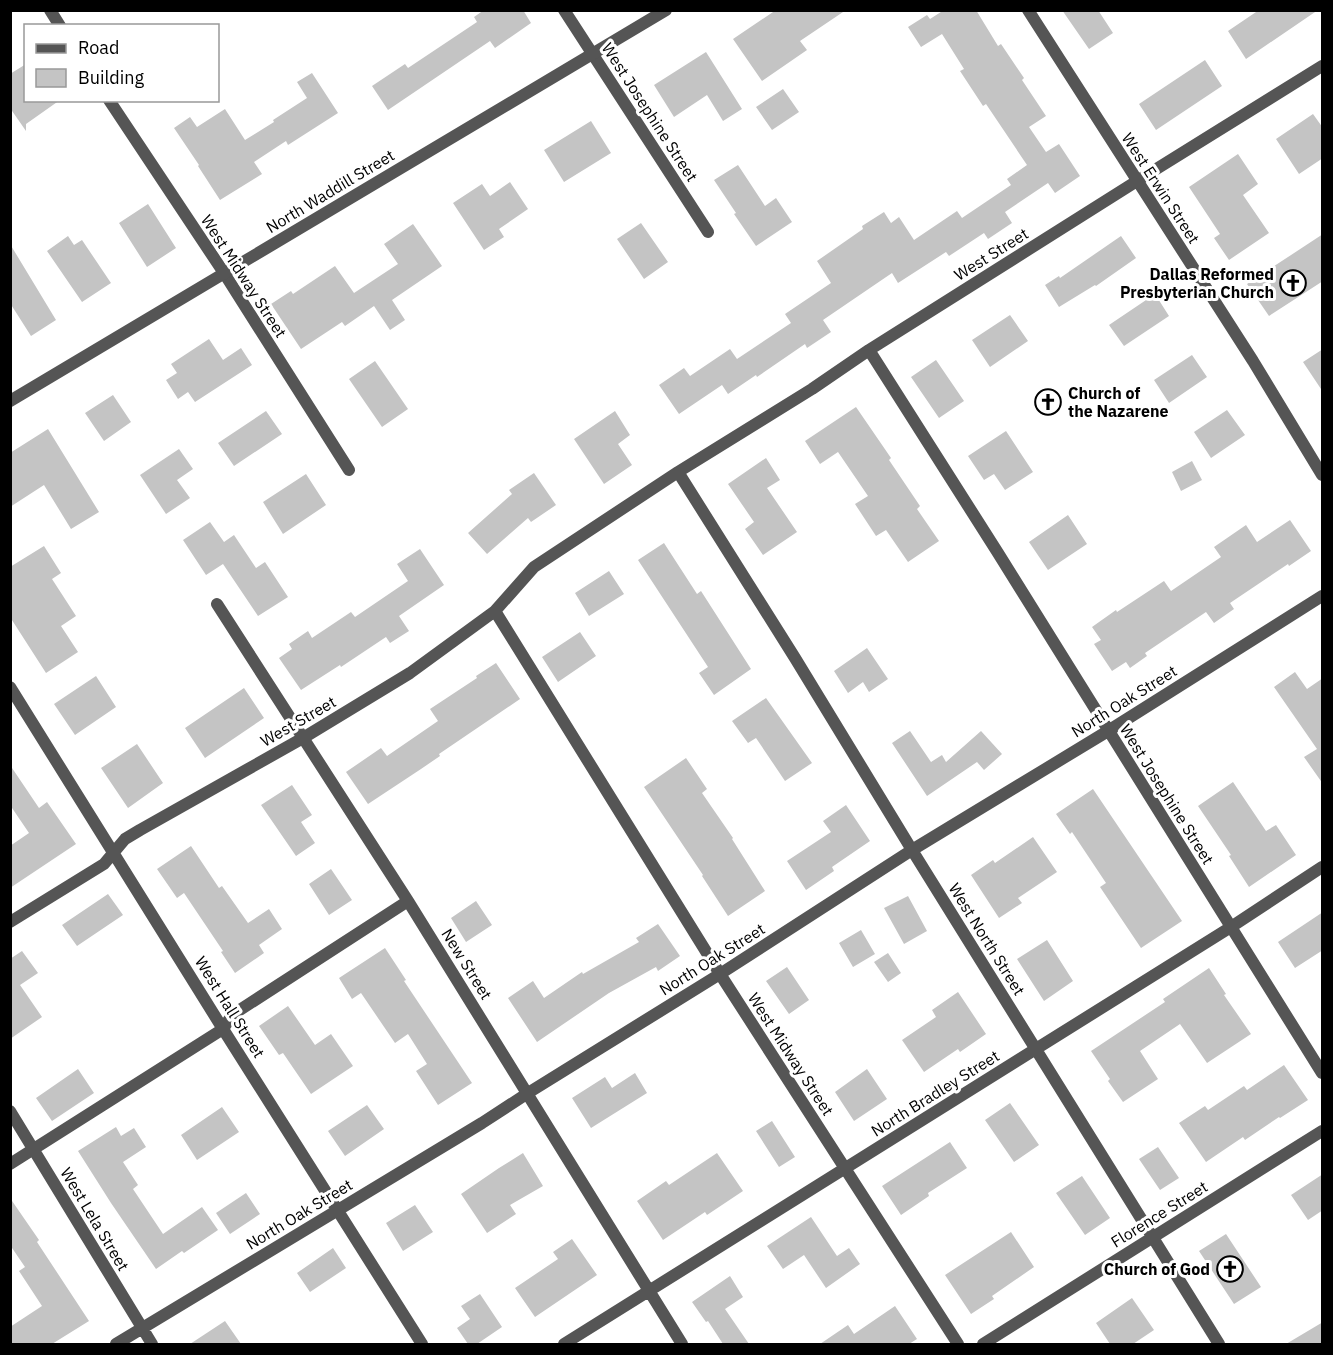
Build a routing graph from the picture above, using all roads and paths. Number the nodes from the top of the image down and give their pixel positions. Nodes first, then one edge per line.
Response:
1 (50, 10) edge
2 (564, 10) edge
3 (666, 10) edge
4 (1028, 10) edge
5 (59, 24) edge
6 (593, 55) junction
7 (1323, 66) edge
8 (110, 102) edge
9 (1137, 180) junction
10 (708, 232) dead end
11 (224, 273) junction
12 (869, 350) junction
13 (10, 401) edge
14 (350, 470) dead end
15 (678, 472) junction
16 (1323, 476) edge
17 (1323, 596) edge
18 (217, 604) dead end
19 (495, 610) junction
20 (10, 687) edge
21 (1108, 731) junction
22 (303, 738) junction
23 (912, 850) junction
24 (113, 852) junction
25 (1323, 867) edge
26 (408, 901) junction
27 (10, 922) edge
28 (1231, 927) junction
29 (720, 974) junction
30 (224, 1029) junction
31 (1036, 1049) junction
32 (1323, 1073) edge
33 (528, 1093) junction
34 (10, 1111) edge
35 (1323, 1131) edge
36 (34, 1149) junction
37 (10, 1164) edge
38 (845, 1169) junction
39 (338, 1210) junction
40 (1153, 1237) junction
41 (649, 1292) junction
42 (142, 1329) junction
43 (116, 1344) edge
44 (152, 1344) edge
45 (422, 1344) edge
46 (564, 1344) edge
47 (682, 1344) edge
48 (958, 1344) edge
49 (983, 1344) edge
50 (1219, 1344) edge

1 - 5 street
2 - 6 street, West Josephine Street
3 - 6 street, North Waddill Street
4 - 9 street, West Erwin Street
6 - 10 street, West Josephine Street
6 - 11 street, North Waddill Street
7 - 9 street, West Street
8 - 11 street, West Midway Street
9 - 12 street, West Street
9 - 16 street, West Erwin Street
11 - 13 street, North Waddill Street
11 - 14 street, West Midway Street
12 - 15 street, West Street
12 - 21 street, West Josephine Street
15 - 19 street, West Street
15 - 23 street, West North Street
17 - 21 street, North Oak Street
18 - 22 street, New Street
19 - 22 street, West Street
19 - 29 street, West Midway Street
20 - 24 street, West Hall Street
21 - 23 street, North Oak Street
21 - 28 street, West Josephine Street
22 - 24 street, West Street
22 - 26 street, New Street
23 - 29 street, North Oak Street
23 - 31 street, West North Street
24 - 27 street, West Street
24 - 30 street, West Hall Street
25 - 28 street, North Bradley Street
26 - 30 street
26 - 33 street, New Street
28 - 31 street, North Bradley Street
28 - 32 street, West Josephine Street
29 - 33 street, North Oak Street
29 - 38 street, West Midway Street
30 - 36 street
30 - 39 street, West Hall Street
31 - 38 street, North Bradley Street
31 - 40 street, West North Street
33 - 39 street, North Oak Street
33 - 41 street, New Street
34 - 36 street, West Lela Street
35 - 40 street, Florence Street
36 - 37 street
36 - 42 street, West Lela Street
38 - 41 street, North Bradley Street
38 - 48 street, West Midway Street
39 - 42 street, North Oak Street
39 - 45 street, West Hall Street
40 - 49 street, Florence Street
40 - 50 street, West North Street
41 - 46 street, North Bradley Street
41 - 47 street, New Street
42 - 43 street, North Oak Street
42 - 44 street, West Lela Street

